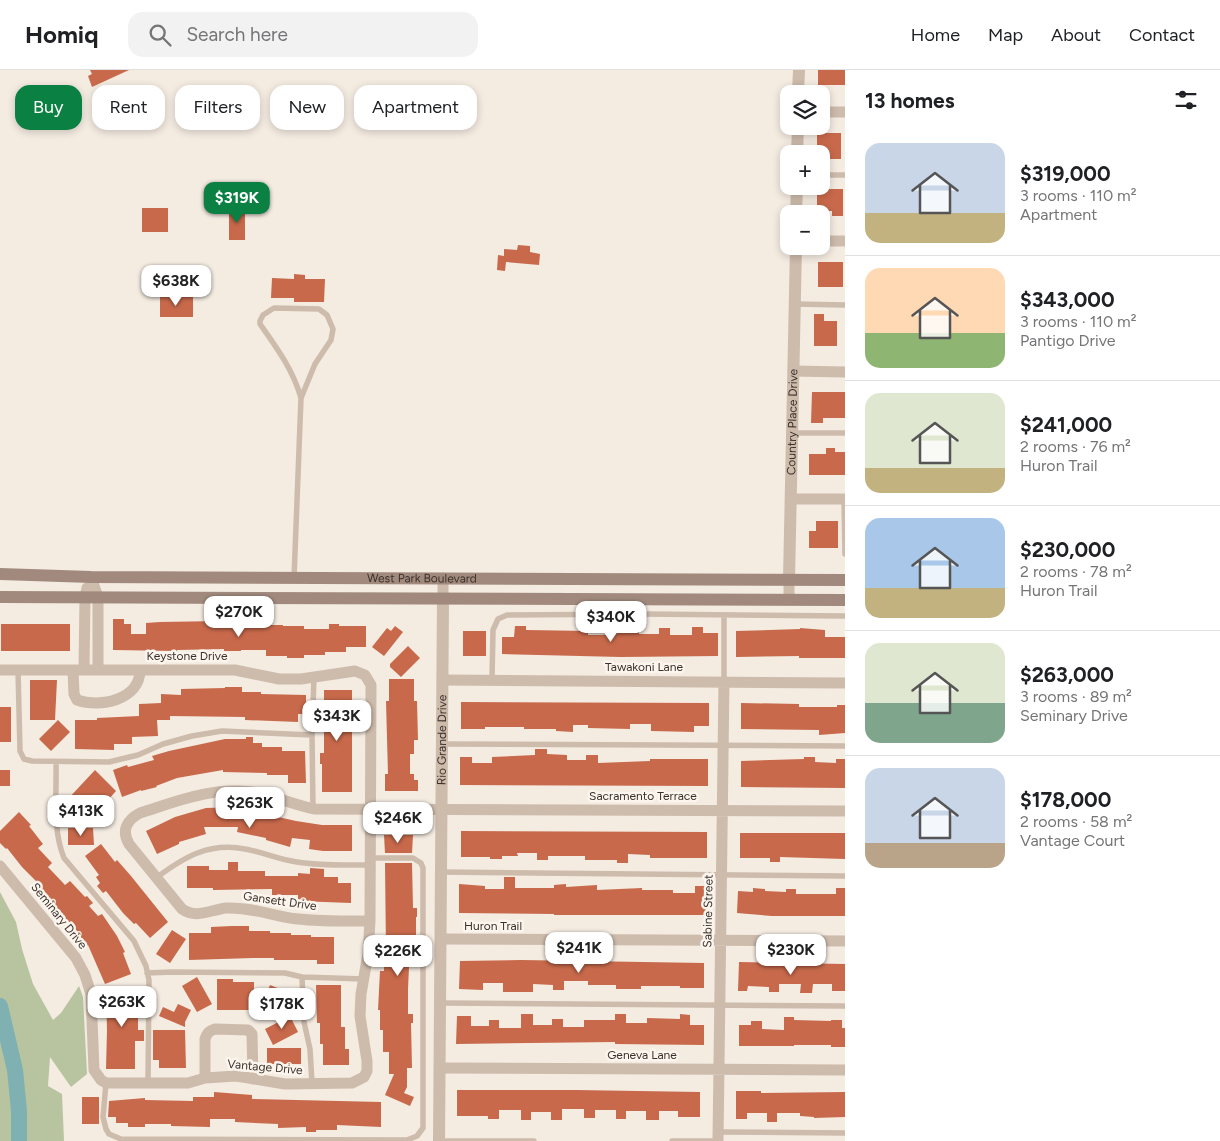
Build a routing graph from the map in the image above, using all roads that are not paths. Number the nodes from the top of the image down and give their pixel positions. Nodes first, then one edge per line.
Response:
1 (799, 70) edge
2 (798, 85) edge
3 (830, 112) edge
4 (845, 112) edge
5 (830, 174) edge
6 (845, 175) edge
7 (830, 241) edge
8 (845, 241) edge
9 (796, 255) edge
10 (794, 304) junction
11 (845, 305) edge
12 (793, 371) junction
13 (845, 372) edge
14 (301, 398) junction
15 (792, 433) junction
16 (845, 433) edge
17 (791, 499) junction
18 (845, 500) edge
19 (845, 554) edge
20 (0, 574) edge
21 (91, 577) junction
22 (294, 578) junction
23 (443, 578) junction
24 (789, 580) junction
25 (845, 580) edge
26 (0, 597) edge
27 (85, 597) junction
28 (98, 597) junction
29 (294, 597) junction
30 (443, 599) junction
31 (790, 599) junction
32 (845, 600) edge
33 (724, 616) junction
34 (845, 616) edge
35 (0, 670) edge
36 (18, 670) junction
37 (79, 670) junction
38 (98, 670) junction
39 (140, 670) junction
40 (314, 677) junction
41 (443, 680) junction
42 (492, 680) junction
43 (724, 681) junction
44 (845, 683) edge
45 (312, 735) junction
46 (442, 744) junction
47 (724, 745) junction
48 (845, 746) edge
49 (56, 762) junction
50 (313, 808) junction
51 (371, 809) junction
52 (442, 810) junction
53 (724, 810) junction
54 (845, 811) edge
55 (370, 861) junction
56 (0, 866) edge
57 (441, 872) junction
58 (723, 874) junction
59 (845, 876) edge
60 (156, 878) junction
61 (370, 921) junction
62 (441, 939) junction
63 (722, 940) junction
64 (845, 941) edge
65 (147, 973) junction
66 (302, 977) junction
67 (364, 978) junction
68 (440, 1003) junction
69 (720, 1005) junction
70 (845, 1006) edge
71 (440, 1068) junction
72 (719, 1069) junction
73 (845, 1070) edge
74 (205, 1078) junction
75 (253, 1079) junction
76 (102, 1080) junction
77 (148, 1083) junction
78 (312, 1084) junction
79 (845, 1133) edge
80 (718, 1138) edge
81 (439, 1141) edge
82 (534, 1141) edge
83 (672, 1141) edge

1 - 2 street
3 - 4 street
5 - 6 lane
7 - 8 street
9 - 10 street, Country Place Drive
10 - 11 lane
10 - 12 street, Country Place Drive
12 - 13 street
12 - 15 street, Country Place Drive
14 - 14 lane
14 - 22 lane
15 - 16 lane
15 - 17 street, Country Place Drive
17 - 18 street
17 - 24 street, Country Place Drive
18 - 19 lane
20 - 21 main road, West Park Boulevard
21 - 22 main road, West Park Boulevard
21 - 27 street
21 - 28 street
22 - 23 main road, West Park Boulevard
22 - 29 main road
23 - 24 main road, West Park Boulevard
23 - 30 street, Rio Grande Drive
24 - 25 main road, West Park Boulevard
24 - 31 street, Country Place Drive
26 - 27 main road, West Park Boulevard
27 - 28 main road, West Park Boulevard
27 - 37 street
28 - 29 main road, West Park Boulevard
28 - 38 street
29 - 30 main road, West Park Boulevard
30 - 31 main road, West Park Boulevard
30 - 41 street, Rio Grande Drive
31 - 32 main road, West Park Boulevard
33 - 34 lane
33 - 42 lane
33 - 43 lane
35 - 36 street, Keystone Drive
36 - 37 street, Keystone Drive
36 - 49 lane
37 - 38 street, Keystone Drive
37 - 39 street
38 - 39 street, Keystone Drive
39 - 40 street, Keystone Drive
40 - 45 lane
40 - 51 street, Keystone Drive
41 - 42 street, Tawakoni Lane
41 - 46 street, Rio Grande Drive
42 - 43 street, Tawakoni Lane
43 - 44 street, Tawakoni Lane
43 - 47 street, Sabine Street
45 - 49 lane
45 - 50 lane
46 - 47 lane
46 - 52 street, Rio Grande Drive
47 - 48 lane
47 - 53 street, Sabine Street
49 - 65 lane
50 - 51 street, Sacramento Terrace
50 - 60 street, Sacramento Terrace
51 - 52 street, Sacramento Terrace
51 - 55 street
52 - 53 street, Sacramento Terrace
52 - 57 street, Rio Grande Drive
53 - 54 street, Sacramento Terrace
53 - 58 street, Sabine Street
55 - 60 lane
55 - 61 street
55 - 76 lane
56 - 76 street, Seminary Drive
57 - 58 lane
57 - 62 street, Rio Grande Drive
58 - 59 lane
58 - 63 street, Sabine Street
60 - 61 street, Gansett Drive
61 - 67 street
62 - 63 street, Huron Trail
62 - 68 street, Rio Grande Drive
63 - 64 street, Huron Trail
63 - 69 street, Sabine Street
65 - 66 lane
65 - 77 lane
66 - 67 lane
66 - 78 lane
67 - 78 street, Vantage Drive
68 - 69 lane
68 - 71 street, Rio Grande Drive
69 - 70 lane
69 - 72 street, Sabine Street
71 - 72 street, Geneva Lane
71 - 81 street, Rio Grande Drive
72 - 73 street, Geneva Lane
72 - 80 street, Sabine Street
74 - 75 street, Vantage Drive
74 - 75 street
74 - 77 street, Vantage Drive
75 - 78 street, Vantage Drive
76 - 77 street, Vantage Drive
79 - 80 lane
80 - 83 lane
81 - 82 lane

